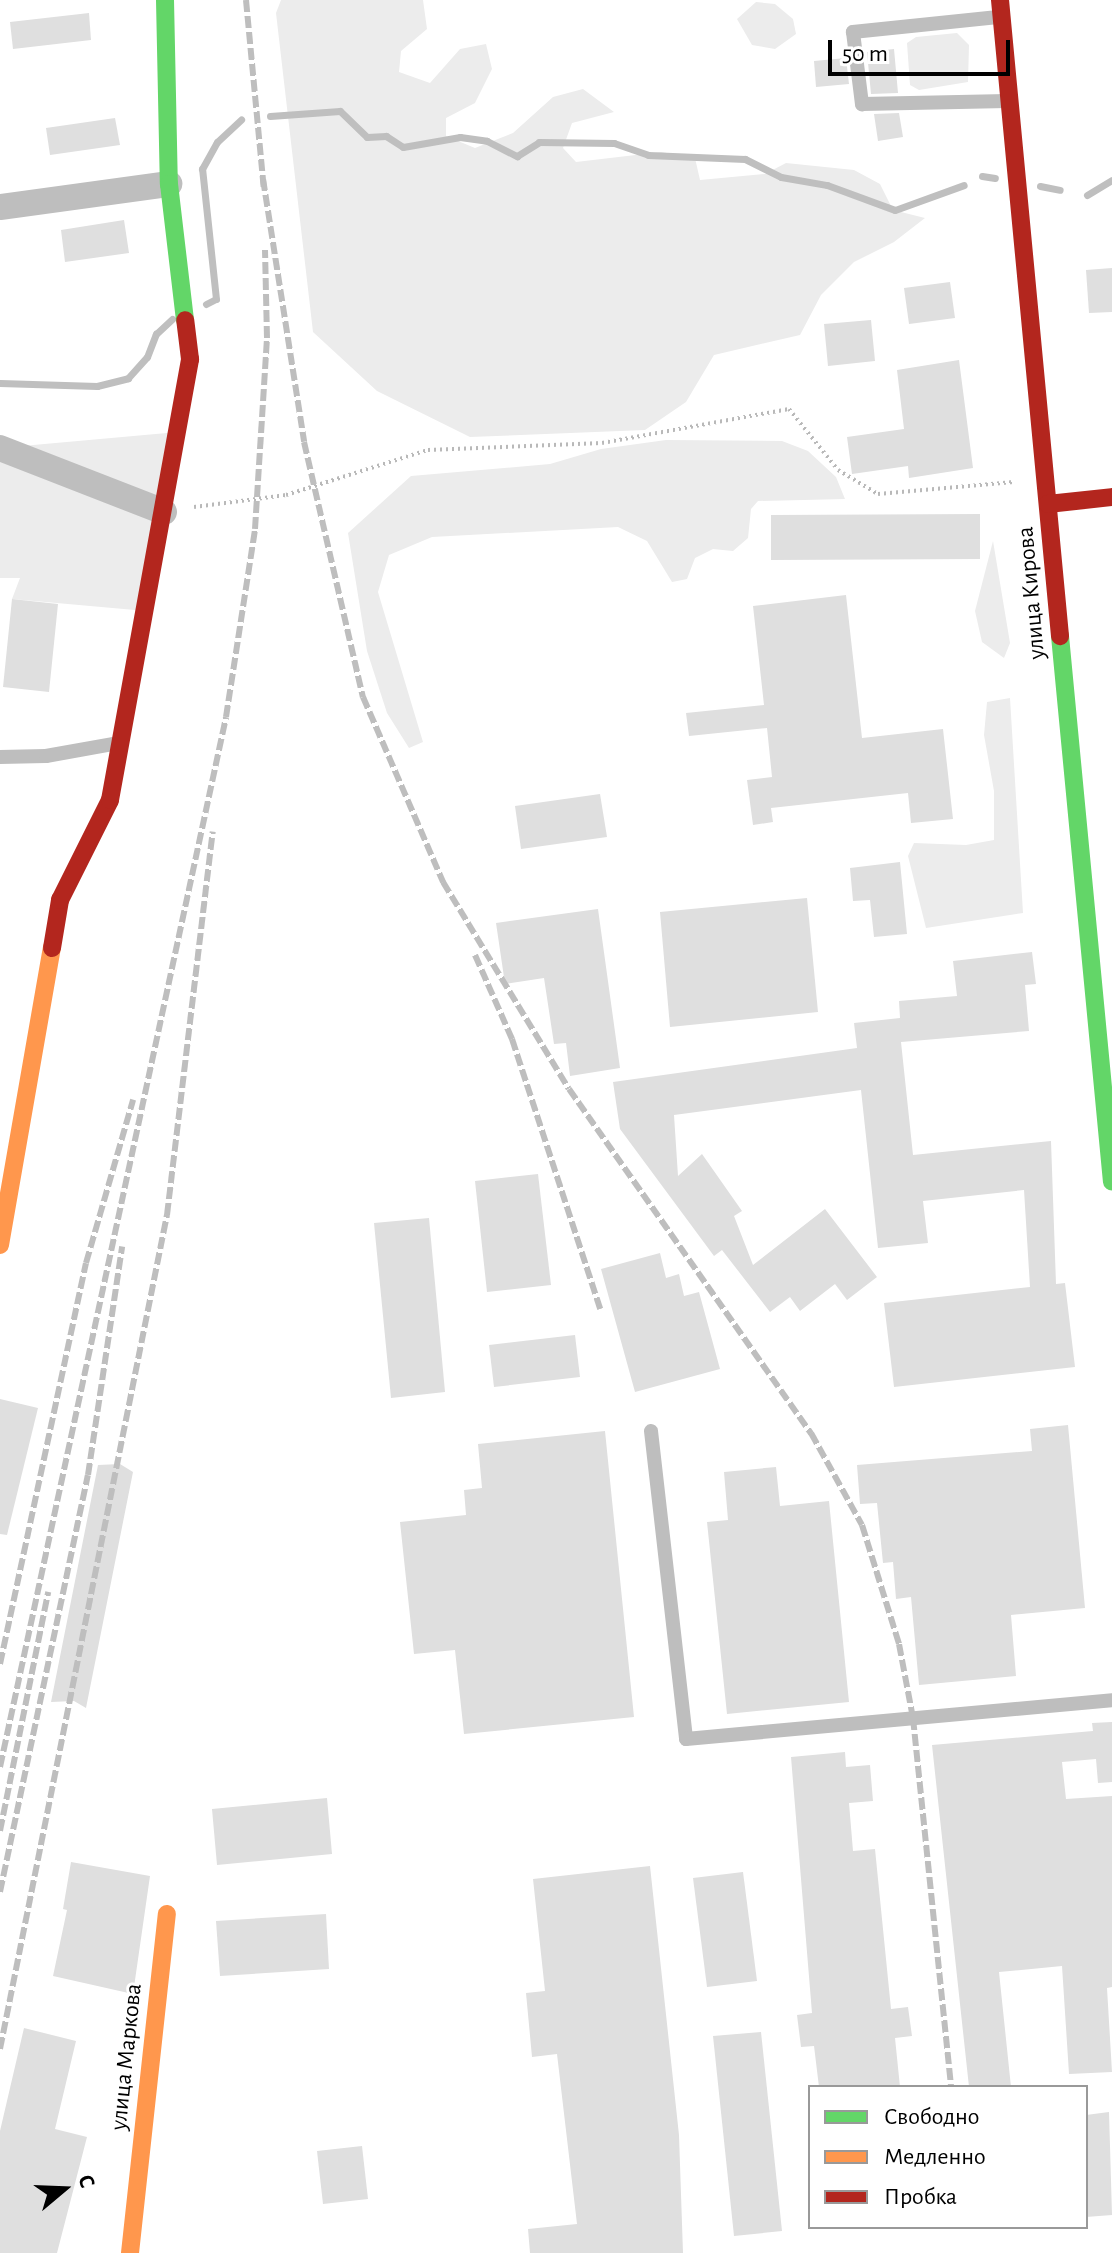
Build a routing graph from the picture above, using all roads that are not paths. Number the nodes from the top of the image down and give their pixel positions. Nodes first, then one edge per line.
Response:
1 (165, 0) edge
2 (1001, 8) edge
3 (1010, 100) junction
4 (169, 184) junction
5 (0, 207) edge
6 (0, 448) edge
7 (1112, 497) edge
8 (1048, 504) junction
9 (164, 512) junction
10 (121, 743) junction
11 (0, 757) edge
12 (1106, 1058) edge
13 (1112, 1182) edge
14 (0, 1245) edge
15 (651, 1431) dead end
16 (1112, 1700) edge
17 (167, 1914) dead end
18 (130, 2253) edge

1 - 4 street
2 - 3 street, улица Кирова
2 - 3 lane
3 - 8 street, улица Кирова
4 - 5 street
4 - 9 street
6 - 9 street
7 - 8 street
8 - 12 street, улица Кирова
9 - 10 street
10 - 11 lane
10 - 14 street
12 - 13 street, улица Кирова
15 - 16 lane
17 - 18 street, улица Маркова

